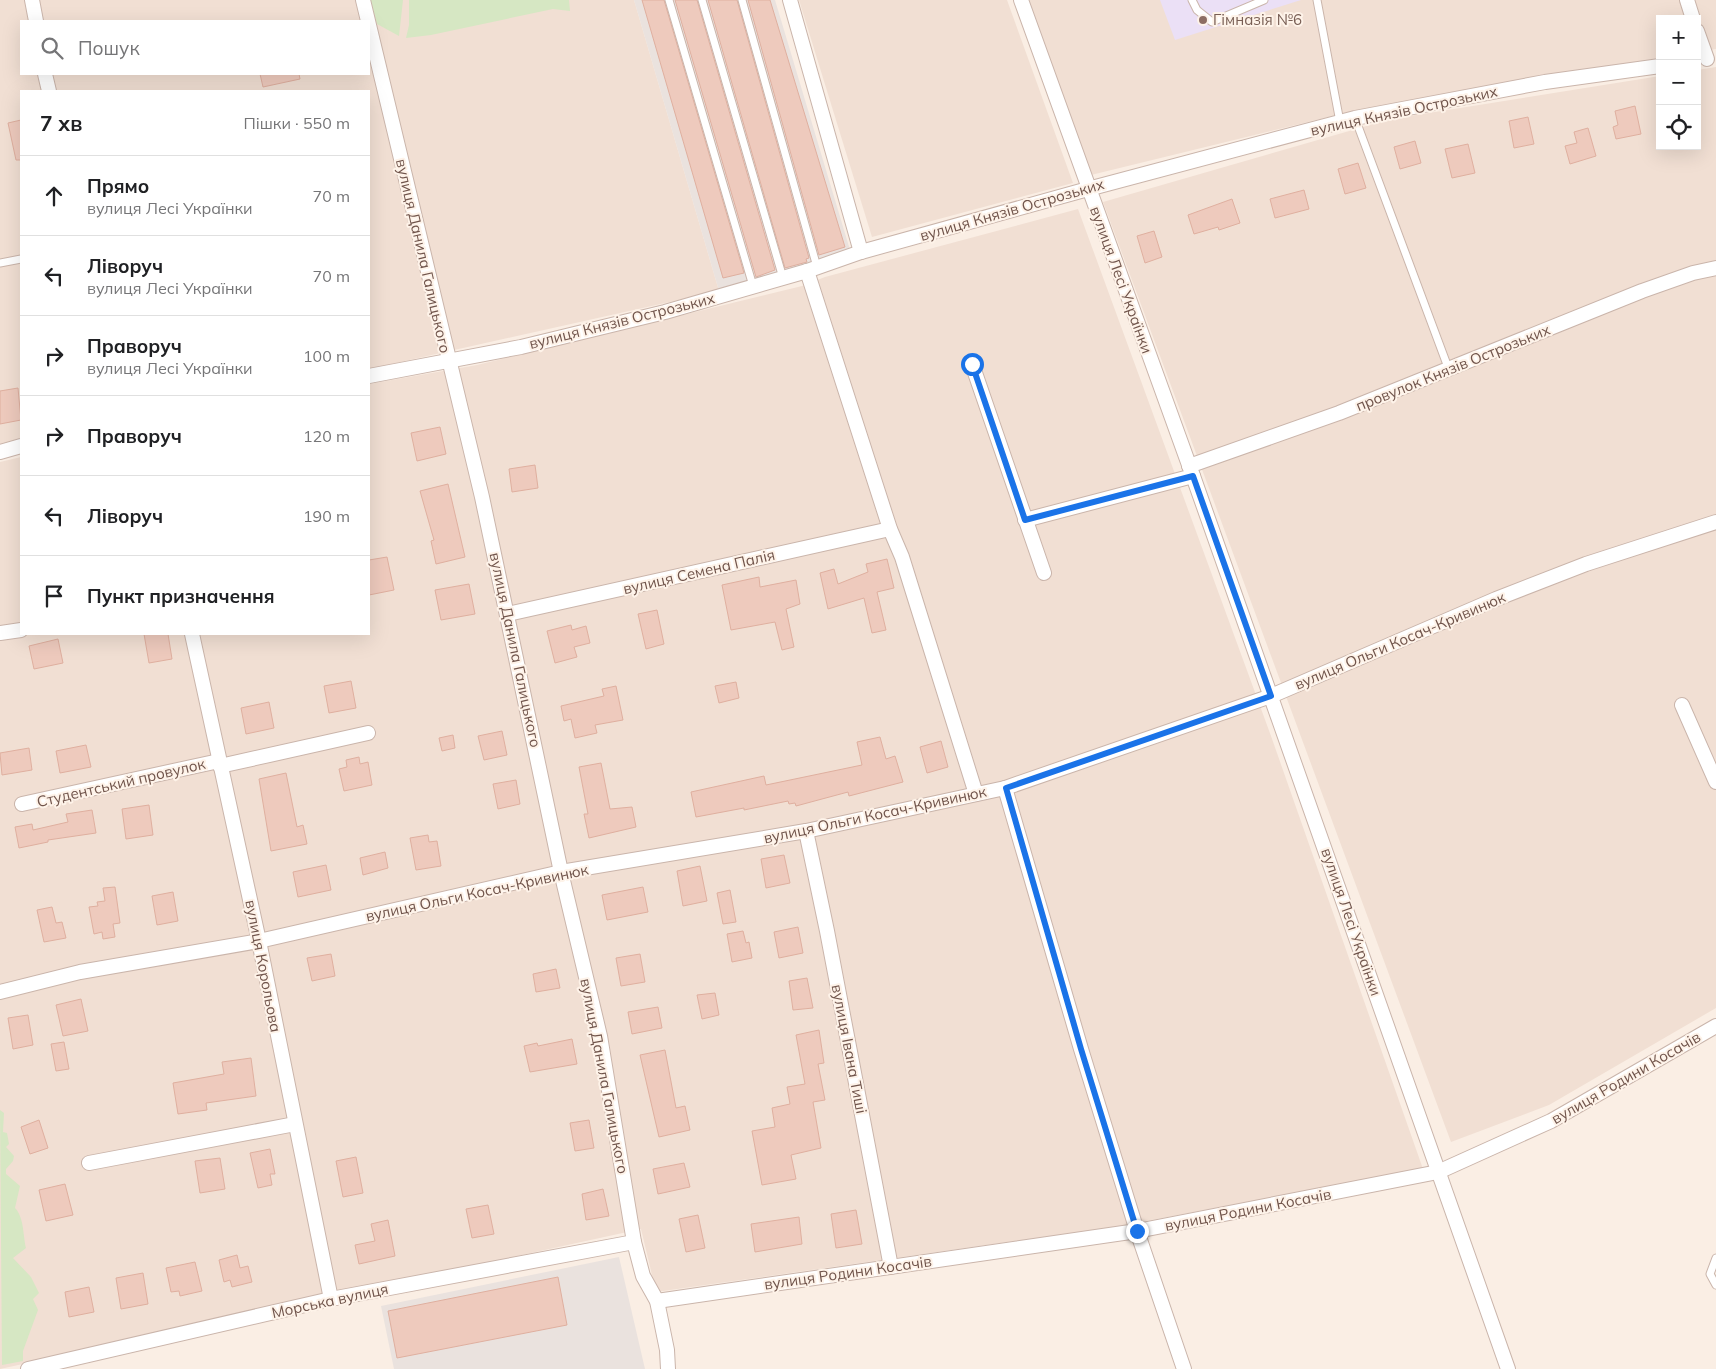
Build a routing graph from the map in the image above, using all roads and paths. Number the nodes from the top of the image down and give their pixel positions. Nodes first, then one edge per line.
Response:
1 (32, 0) edge
2 (363, 0) edge
3 (669, 0) edge
4 (702, 0) edge
5 (742, 0) edge
6 (790, 0) edge
7 (1021, 0) edge
8 (1192, 0) edge
9 (1264, 0) edge
10 (1317, 0) edge
11 (1687, 0) edge
12 (1692, 15) edge
13 (36, 20) edge
14 (368, 20) edge
15 (370, 30) edge
16 (1701, 43) edge
17 (1707, 59) edge
18 (1656, 67) edge
19 (45, 75) edge
20 (49, 90) edge
21 (1355, 118) junction
22 (1340, 122) junction
23 (1088, 189) junction
24 (861, 252) junction
25 (20, 259) edge
26 (0, 263) edge
27 (1716, 268) edge
28 (812, 269) junction
29 (783, 278) junction
30 (753, 286) junction
31 (448, 361) junction
32 (972, 364) dead end
33 (1449, 371) junction
34 (370, 376) edge
35 (20, 446) edge
36 (0, 452) edge
37 (1191, 471) junction
38 (1025, 520) junction
39 (1716, 522) edge
40 (890, 529) junction
41 (1044, 573) dead end
42 (508, 614) junction
43 (20, 630) edge
44 (0, 633) edge
45 (192, 635) edge
46 (1271, 696) junction
47 (1682, 705) dead end
48 (368, 733) dead end
49 (219, 763) junction
50 (1716, 782) edge
51 (1006, 788) junction
52 (976, 794) junction
53 (22, 804) dead end
54 (806, 831) junction
55 (561, 872) junction
56 (259, 941) junction
57 (0, 992) edge
58 (1716, 1026) edge
59 (295, 1124) junction
60 (89, 1163) dead end
61 (1438, 1172) junction
62 (1137, 1231) junction
63 (634, 1242) junction
64 (1716, 1258) edge
65 (891, 1267) junction
66 (1716, 1285) edge
67 (331, 1299) junction
68 (657, 1301) junction
69 (28, 1369) edge
70 (668, 1369) edge
71 (1184, 1369) edge
72 (1508, 1369) edge

1 - 13 street
2 - 14 street, вулиця Данила Галицького
3 - 30 lane
4 - 29 lane
5 - 28 lane
6 - 24 street
7 - 23 street, вулиця Лесі Українки
8 - 9 lane
10 - 22 lane
11 - 12 street
15 - 31 street, вулиця Данила Галицького
16 - 17 street
18 - 21 street, вулиця Князів Острозьких
19 - 20 street
21 - 22 street, вулиця Князів Острозьких
21 - 33 lane
22 - 23 street, вулиця Князів Острозьких
23 - 24 street, вулиця Князів Острозьких
23 - 37 street, вулиця Лесі Українки
24 - 28 street, вулиця Князів Острозьких
25 - 26 lane
27 - 33 street, провулок Князів Острозьких
28 - 29 street, вулиця Князів Острозьких
28 - 40 street
29 - 30 street, вулиця Князів Острозьких
30 - 31 street, вулиця Князів Острозьких
31 - 34 street, вулиця Князів Острозьких
31 - 42 street, вулиця Данила Галицького
32 - 38 street
33 - 37 street, провулок Князів Острозьких
35 - 36 street
37 - 38 street
37 - 46 street, вулиця Лесі Українки
38 - 41 street
39 - 46 street, вулиця Ольги Косач-Кривинюк
40 - 42 street, вулиця Семена Палія
40 - 52 street
42 - 55 street, вулиця Данила Галицького
43 - 44 street
45 - 49 street, вулиця Корольова
46 - 51 street, вулиця Ольги Косач-Кривинюк
46 - 61 street, вулиця Лесі Українки
47 - 50 street
48 - 49 street, Студентський провулок
49 - 53 street, Студентський провулок
49 - 56 street, вулиця Корольова
51 - 52 street, вулиця Ольги Косач-Кривинюк
51 - 62 street
52 - 54 street, вулиця Ольги Косач-Кривинюк
54 - 55 street, вулиця Ольги Косач-Кривинюк
54 - 65 street, вулиця Івана Тиші
55 - 56 street, вулиця Ольги Косач-Кривинюк
55 - 63 street, вулиця Данила Галицького
56 - 57 street, вулиця Ольги Косач-Кривинюк
56 - 59 street, вулиця Корольова
58 - 61 street, вулиця Родини Косачів
59 - 60 street
59 - 67 street, вулиця Корольова
61 - 62 street, вулиця Родини Косачів
61 - 72 street, вулиця Лесі Українки
62 - 65 street, вулиця Родини Косачів
62 - 71 street
63 - 67 street, Морська вулиця
63 - 68 street, вулиця Данила Галицького
64 - 66 lane
65 - 68 street, вулиця Родини Косачів
67 - 69 street, Морська вулиця
68 - 70 street, вулиця Данила Галицького

